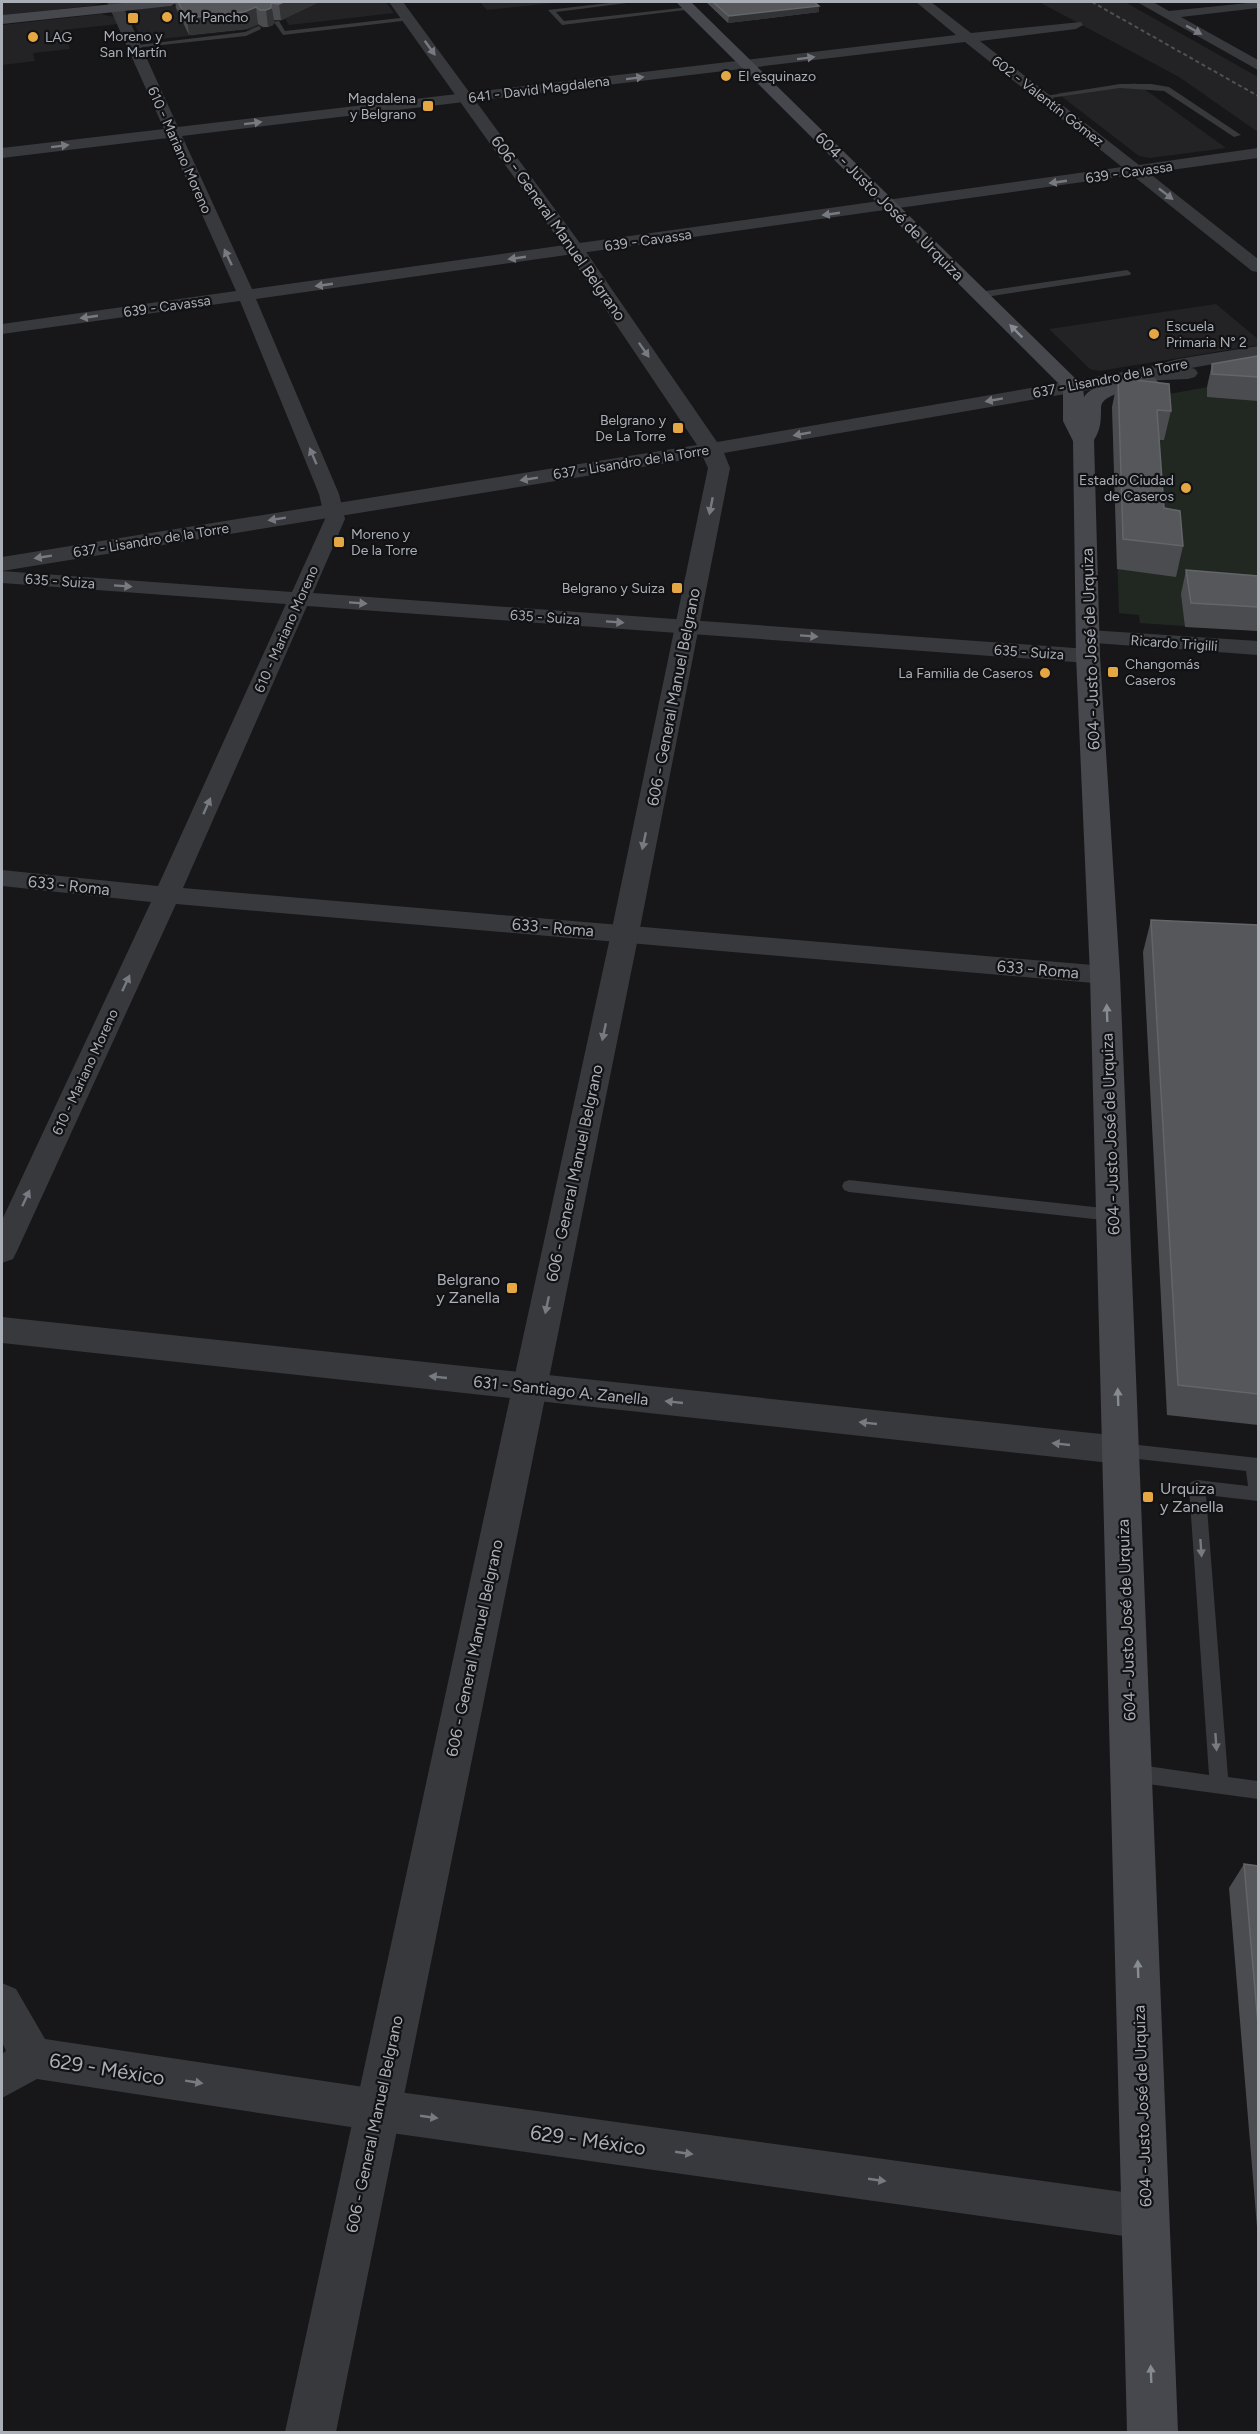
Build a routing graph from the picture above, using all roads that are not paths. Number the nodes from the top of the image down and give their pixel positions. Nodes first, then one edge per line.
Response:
1 (171, 2) edge
2 (396, 2) edge
3 (632, 2) edge
4 (922, 2) edge
5 (1144, 2) edge
6 (115, 4) edge
7 (1258, 4) edge
8 (687, 5) edge
9 (1167, 15) junction
10 (409, 19) junction
11 (2, 20) edge
12 (277, 22) edge
13 (1076, 25) dead end
14 (259, 28) edge
15 (969, 38) junction
16 (134, 46) junction
17 (748, 65) junction
18 (1258, 66) edge
19 (1043, 97) junction
20 (466, 98) junction
21 (172, 132) junction
22 (1237, 135) dead end
23 (2, 153) edge
24 (1258, 153) edge
25 (1136, 171) junction
26 (889, 206) junction
27 (575, 250) junction
28 (1258, 267) edge
29 (1127, 273) dead end
30 (246, 295) junction
31 (979, 295) junction
32 (2, 329) edge
33 (1258, 351) edge
34 (1258, 362) edge
35 (1145, 379) junction
36 (1073, 387) junction
37 (1084, 441) junction
38 (711, 449) junction
39 (334, 510) junction
40 (2, 564) edge
41 (2, 577) edge
42 (299, 599) junction
43 (687, 628) junction
44 (1088, 646) junction
45 (1258, 648) edge
46 (2, 878) edge
47 (167, 896) junction
48 (625, 933) junction
49 (1105, 975) junction
50 (849, 1186) dead end
51 (1112, 1215) junction
52 (2, 1251) edge
53 (2, 1330) edge
54 (529, 1387) junction
55 (1120, 1450) junction
56 (1256, 1465) edge
57 (1258, 1494) edge
58 (1132, 1773) junction
59 (1219, 1785) junction
60 (1258, 1790) edge
61 (2, 2003) edge
62 (17, 2068) edge
63 (377, 2110) junction
64 (1145, 2217) junction
65 (310, 2433) edge
66 (1153, 2433) edge

1 - 6 main road
2 - 10 street, 606 - General Manuel Belgrano
3 - 8 lane
4 - 15 street, 602 - Valentín Gómez
5 - 9 street
6 - 11 main road
6 - 16 street, 610 - Mariano Moreno
7 - 9 street
8 - 17 main road, 604 - Justo José de Urquiza
9 -> 18 street
10 - 12 lane
10 -> 20 street, 606 - General Manuel Belgrano
13 - 15 street, 641 - David Magdalena
14 - 16 lane
17 -> 15 street, 641 - David Magdalena
15 - 19 street, 602 - Valentín Gómez
16 - 21 street, 610 - Mariano Moreno
20 -> 17 street, 641 - David Magdalena
17 - 26 main road, 604 - Justo José de Urquiza
19 - 22 lane
19 - 25 street, 602 - Valentín Gómez
21 -> 20 street, 641 - David Magdalena
20 - 27 street, 606 - General Manuel Belgrano
23 -> 21 street, 641 - David Magdalena
30 -> 21 street, 610 - Mariano Moreno
24 - 25 street, 639 - Cavassa
25 -> 26 street, 639 - Cavassa
25 -> 28 street, 602 - Valentín Gómez
26 -> 27 street, 639 - Cavassa
26 - 31 main road, 604 - Justo José de Urquiza
27 -> 30 street, 639 - Cavassa
27 -> 38 street, 606 - General Manuel Belgrano
29 - 31 lane
30 -> 32 street, 639 - Cavassa
39 -> 30 street, 610 - Mariano Moreno
36 -> 31 main road, 604 - Justo José de Urquiza
33 - 35 street, 637 - Lisandro de la Torre
34 - 35 street
35 - 36 street, 637 - Lisandro de la Torre
35 - 37 main road
36 - 37 main road, 604 - Justo José de Urquiza
36 -> 38 street, 637 - Lisandro de la Torre
37 - 44 main road, 604 - Justo José de Urquiza
38 -> 39 street, 637 - Lisandro de la Torre
38 -> 43 street, 606 - General Manuel Belgrano
39 -> 40 street, 637 - Lisandro de la Torre
39 - 42 street, 610 - Mariano Moreno
41 -> 42 street, 635 - Suiza
42 -> 43 street, 635 - Suiza
47 -> 42 street, 610 - Mariano Moreno
43 -> 44 street, 635 - Suiza
43 -> 48 street, 606 - General Manuel Belgrano
44 - 45 street, Ricardo Trigilli
44 - 49 main road, 604 - Justo José de Urquiza
46 - 47 street, 633 - Roma
47 - 48 street, 633 - Roma
52 -> 47 street, 610 - Mariano Moreno
48 - 49 street, 633 - Roma
48 -> 54 street, 606 - General Manuel Belgrano
51 -> 49 main road, 604 - Justo José de Urquiza
50 - 51 lane
55 -> 51 main road, 604 - Justo José de Urquiza
54 -> 53 street, 631 - Santiago A. Zanella
55 -> 54 street, 631 - Santiago A. Zanella
54 - 63 street, 606 - General Manuel Belgrano
55 - 56 lane
55 - 58 main road, 604 - Justo José de Urquiza
56 - 57 lane
57 -> 59 lane
58 - 59 lane
64 -> 58 main road, 604 - Justo José de Urquiza
59 - 60 lane
61 - 62 street
62 -> 63 street, 629 - México
63 -> 64 street, 629 - México
63 - 65 street, 606 - General Manuel Belgrano
66 -> 64 main road, 604 - Justo José de Urquiza

